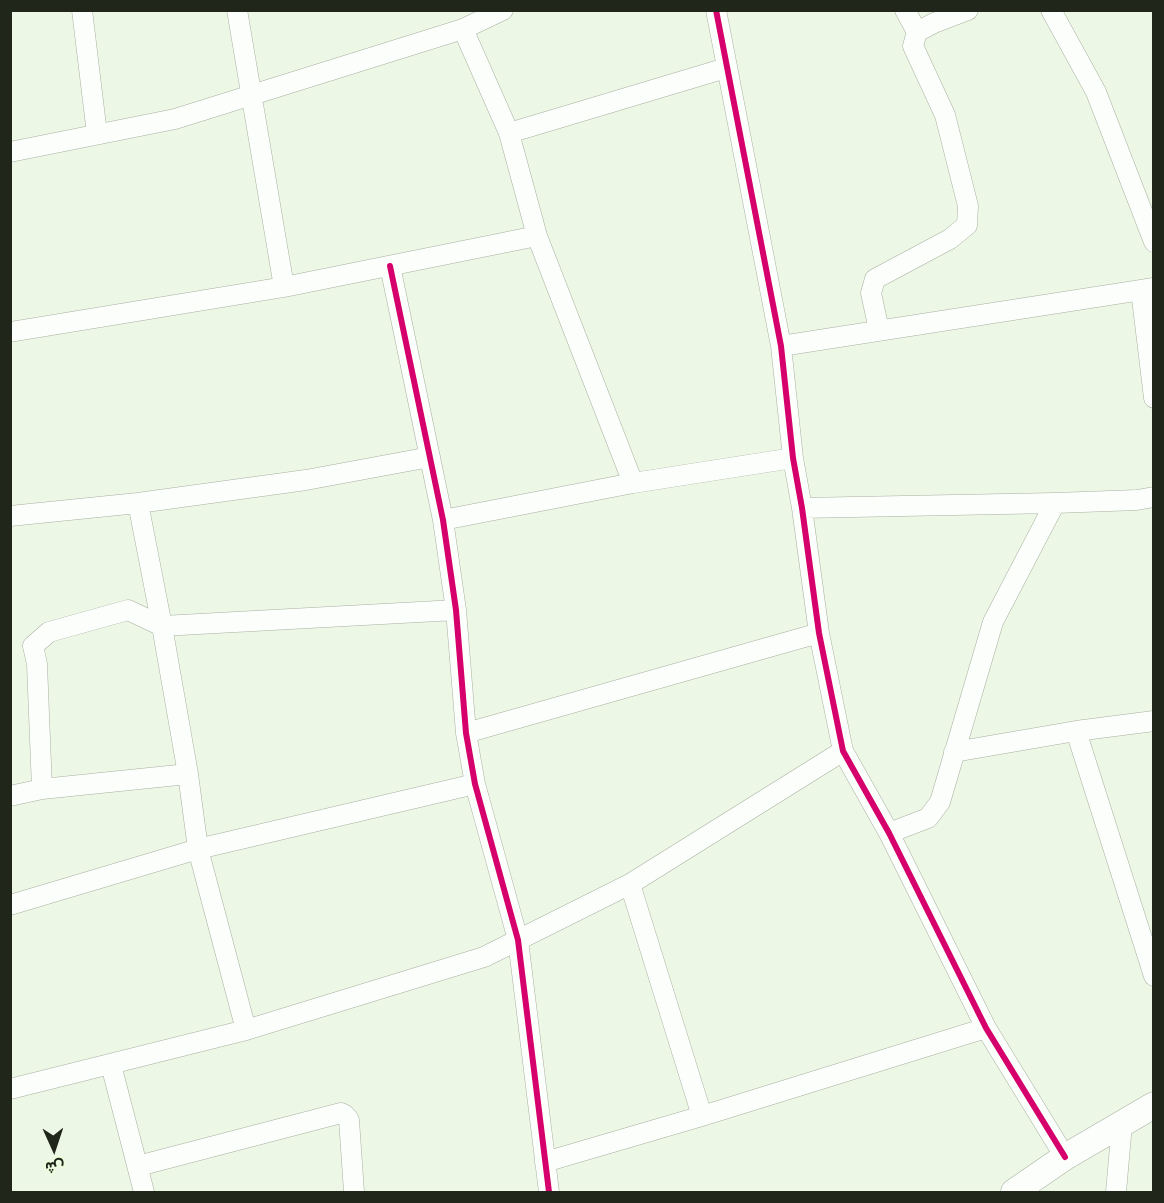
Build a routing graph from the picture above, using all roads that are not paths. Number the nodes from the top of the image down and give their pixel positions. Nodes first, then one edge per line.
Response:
1 (82, 10) edge
2 (237, 10) edge
3 (503, 10) edge
4 (716, 10) edge
5 (905, 10) edge
6 (968, 10) edge
7 (1050, 10) edge
8 (463, 29) junction
9 (917, 32) junction
10 (726, 68) junction
11 (251, 96) junction
12 (509, 133) junction
13 (97, 134) junction
14 (10, 152) edge
15 (537, 236) junction
16 (1154, 242) edge
17 (390, 266) junction
18 (284, 287) junction
19 (1147, 289) edge
20 (879, 330) junction
21 (10, 332) edge
22 (781, 346) junction
23 (1154, 398) edge
24 (430, 457) junction
25 (793, 458) junction
26 (633, 483) junction
27 (1154, 497) edge
28 (138, 503) junction
29 (1055, 503) junction
30 (802, 508) junction
31 (10, 516) edge
32 (443, 520) junction
33 (456, 610) junction
34 (162, 626) junction
35 (819, 633) junction
36 (1154, 721) edge
37 (1076, 731) junction
38 (466, 733) junction
39 (843, 751) junction
40 (954, 752) junction
41 (188, 774) junction
42 (475, 784) junction
43 (42, 789) junction
44 (10, 796) edge
45 (889, 833) junction
46 (198, 849) junction
47 (630, 884) junction
48 (10, 905) edge
49 (1146, 928) edge
50 (518, 939) junction
51 (1154, 976) edge
52 (986, 1028) junction
53 (246, 1030) junction
54 (111, 1065) junction
55 (10, 1089) edge
56 (1154, 1105) edge
57 (702, 1116) junction
58 (1122, 1124) junction
59 (1065, 1157) junction
60 (545, 1162) junction
61 (138, 1166) junction
62 (144, 1192) edge
63 (354, 1192) edge
64 (549, 1192) edge
65 (1014, 1192) edge
66 (1116, 1192) edge

1 - 13 street
2 - 11 street
3 - 8 street
4 - 10 street
5 - 9 street
6 - 9 street
7 - 16 street
8 - 11 street
8 - 12 street
9 - 20 street
10 - 12 street
10 - 22 street
11 - 13 street
11 - 18 street
12 - 15 street
13 - 14 street
15 - 17 street
15 - 26 street
17 - 18 street
17 - 24 street
18 - 21 street
19 - 20 street
19 - 23 street
20 - 22 street
22 - 25 street
24 - 28 street
24 - 32 street
25 - 26 street
25 - 30 street
26 - 32 street
27 - 29 street
28 - 31 street
28 - 34 street
29 - 30 street
29 - 40 street
30 - 35 street
32 - 33 street
33 - 34 street
33 - 38 street
34 - 41 street
34 - 43 street
35 - 38 street
35 - 39 street
36 - 37 street
37 - 40 street
37 - 49 street
38 - 42 street
39 - 45 street
39 - 47 street
40 - 45 street
41 - 43 street
41 - 46 street
42 - 46 street
42 - 50 street
43 - 44 street
45 - 52 street
46 - 48 street
46 - 53 street
47 - 50 street
47 - 57 street
49 - 51 street
50 - 53 street
50 - 60 street
52 - 57 street
52 - 59 street
53 - 54 street
54 - 55 street
54 - 61 street
56 - 58 street
57 - 60 street
58 - 59 street
58 - 66 street
59 - 65 street
60 - 64 street
61 - 62 street
61 - 63 street

